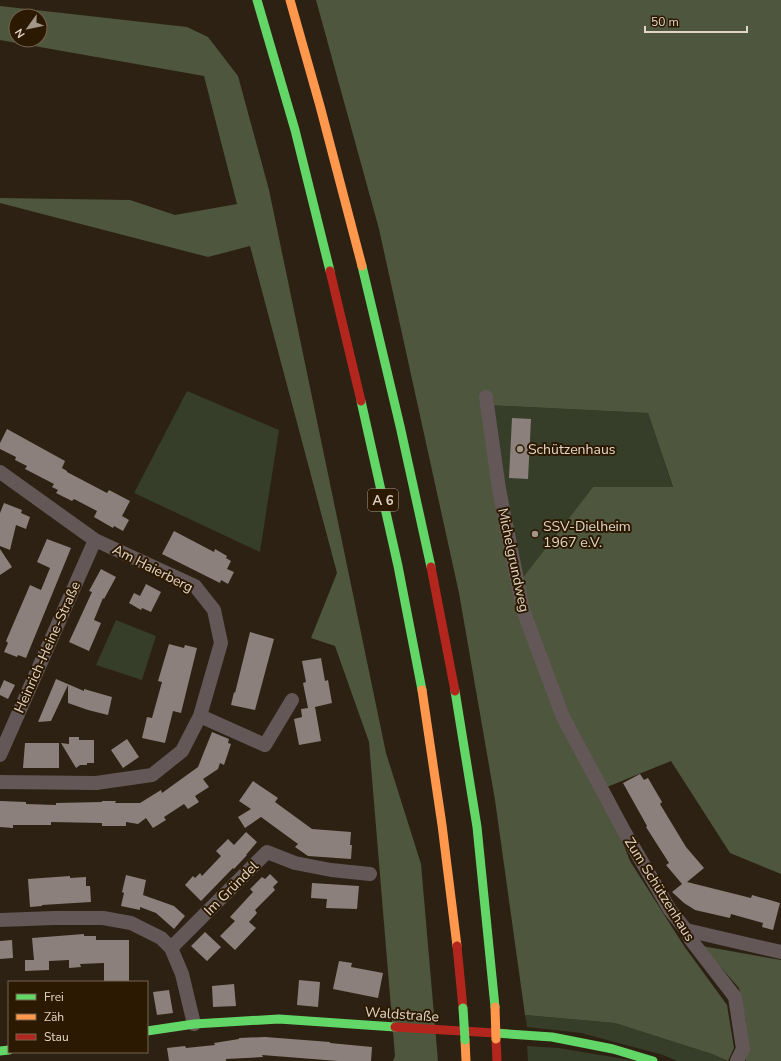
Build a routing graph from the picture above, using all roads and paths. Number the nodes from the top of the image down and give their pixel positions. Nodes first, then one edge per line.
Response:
1 (257, 0) edge
2 (290, 0) edge
3 (486, 397) dead end
4 (1, 474) edge
5 (95, 540) junction
6 (292, 700) dead end
7 (200, 716) junction
8 (563, 717) joint
9 (0, 755) edge
10 (0, 782) edge
11 (370, 874) dead end
12 (0, 920) edge
13 (686, 930) junction
14 (171, 948) junction
15 (781, 952) edge
16 (194, 1024) junction
17 (148, 1031) edge
18 (466, 1061) edge
19 (497, 1061) edge
20 (653, 1061) edge
21 (737, 1061) edge

1 - 18 main road, A 6, bridge
2 - 19 main road, A 6, bridge
3 - 8 street, Michelgrundweg
4 - 5 street, Am Haierberg
5 - 7 street, Am Haierberg
5 - 9 street, Heinrich-Heine-Straße
6 - 7 street
7 - 10 street, Am Haierberg
8 - 13 street, Zum Schützenhaus
11 - 14 street, Im Gründel
12 - 14 street
13 - 15 street
13 - 21 street, Zum Schützenhaus
14 - 16 street
16 - 17 main road, Waldstraße
16 - 20 main road, Waldstraße

